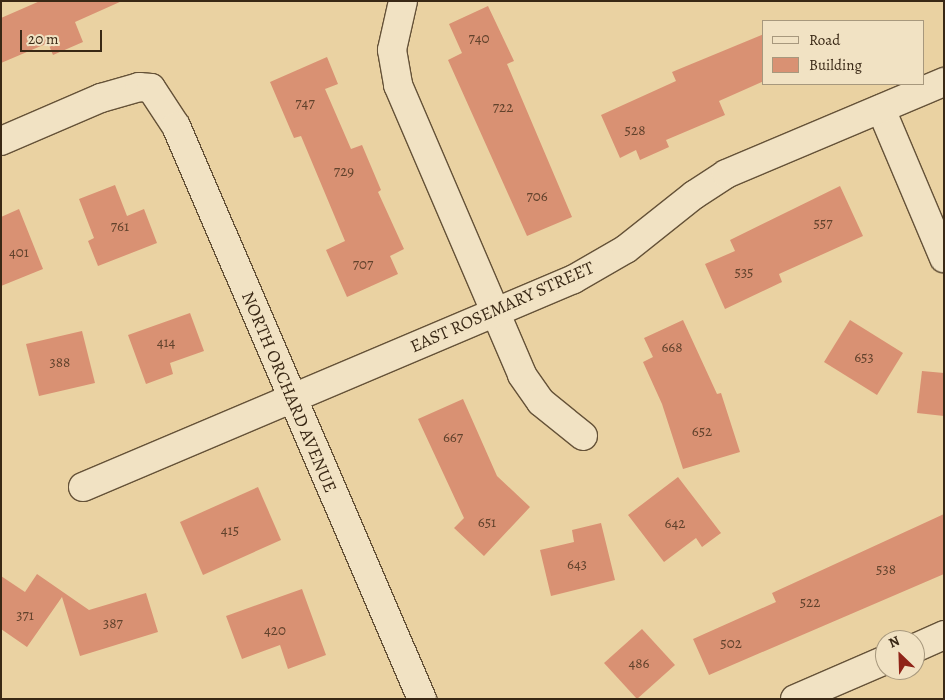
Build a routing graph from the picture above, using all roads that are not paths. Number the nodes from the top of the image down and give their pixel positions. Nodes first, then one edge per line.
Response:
1 (401, 5) edge
2 (944, 82) edge
3 (881, 109) junction
4 (1, 141) edge
5 (944, 258) edge
6 (494, 313) junction
7 (291, 396) junction
8 (583, 436) dead end
9 (83, 487) dead end
10 (944, 635) edge
11 (925, 644) edge
12 (875, 664) edge
13 (416, 697) edge
14 (796, 699) edge

1 - 6 street
2 - 3 street, EAST ROSEMARY STREET
3 - 5 street
3 - 6 street, EAST ROSEMARY STREET
4 - 7 street, NORTH ORCHARD AVENUE
6 - 7 street, EAST ROSEMARY STREET
6 - 8 street
7 - 9 street, EAST ROSEMARY STREET
7 - 13 street, NORTH ORCHARD AVENUE
10 - 11 street
12 - 14 street

